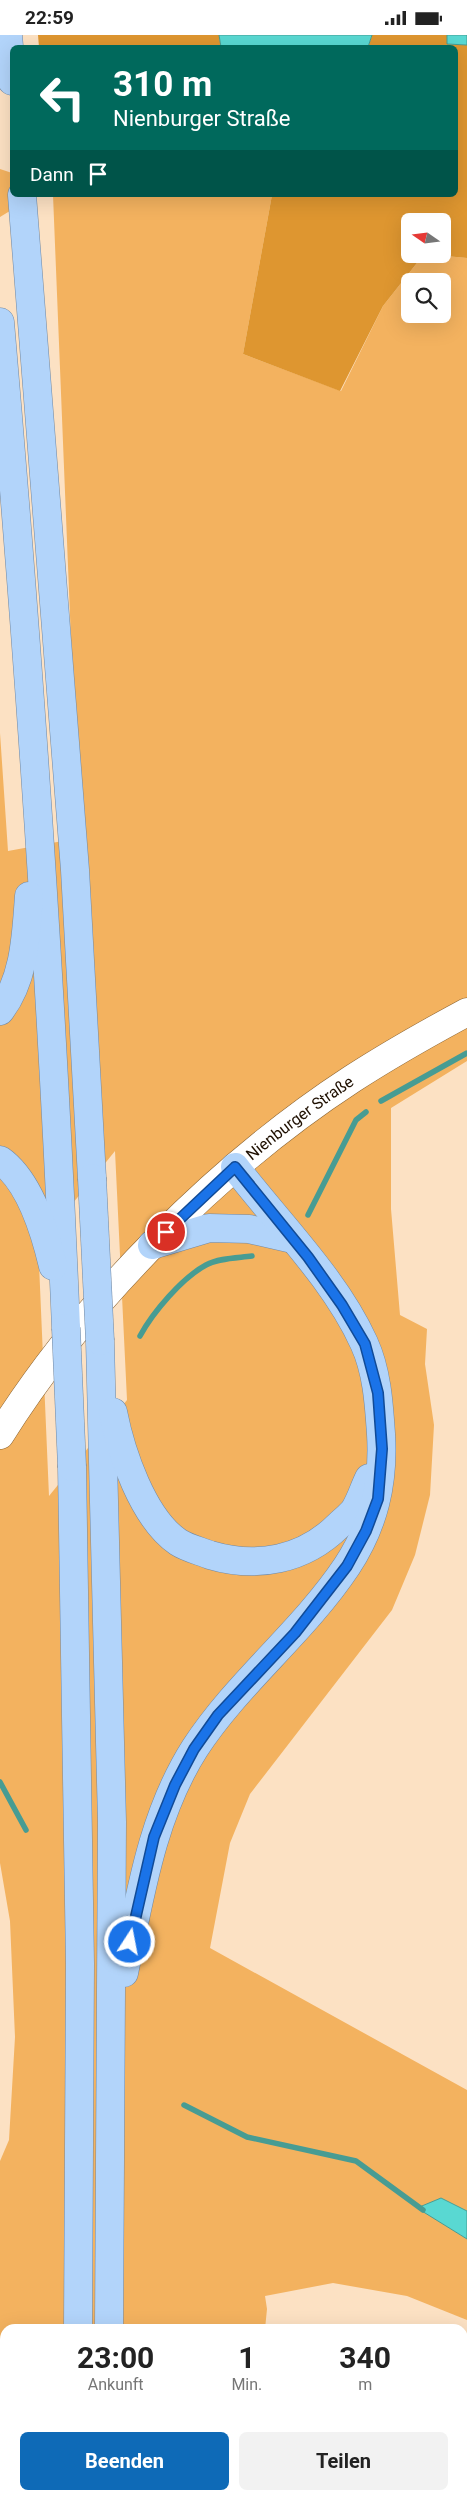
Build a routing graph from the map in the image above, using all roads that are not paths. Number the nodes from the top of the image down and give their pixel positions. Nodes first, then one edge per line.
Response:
1 (8, 35) edge
2 (10, 58) edge
3 (22, 197) edge
4 (0, 322) edge
5 (36, 875) junction
6 (0, 1011) edge
7 (467, 1012) edge
8 (0, 1160) edge
9 (235, 1167) junction
10 (54, 1226) junction
11 (293, 1239) junction
12 (152, 1245) junction
13 (109, 1423) junction
14 (0, 1435) edge
15 (382, 1449) junction
16 (112, 2031) junction
17 (78, 2324) edge
18 (109, 2324) edge

1 - 2 highway
3 - 13 highway, bridge
4 - 5 highway
5 - 6 highway
5 - 10 highway
7 - 9 street, Nienburger Straße
8 - 10 highway
9 - 11 highway
9 - 12 street, Nienburger Straße
10 - 17 highway, bridge
11 - 12 highway
11 - 15 highway
12 - 14 street, Nienburger Straße
13 - 15 highway
13 - 16 highway
15 - 16 highway
16 - 18 highway

